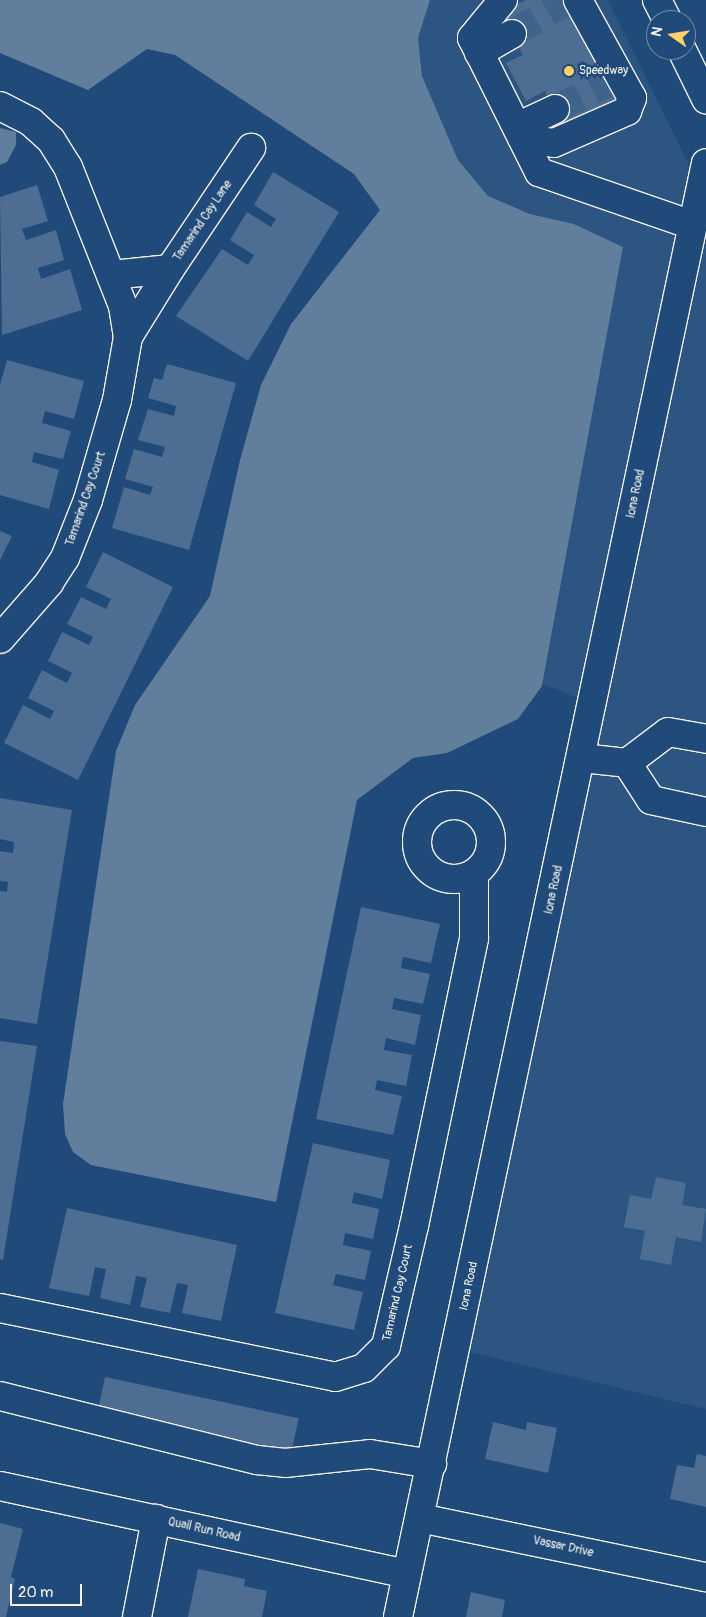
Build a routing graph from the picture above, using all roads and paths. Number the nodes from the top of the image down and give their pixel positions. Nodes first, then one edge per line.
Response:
1 (503, 0) edge
2 (571, 1) edge
3 (512, 34) tunnel mouth
4 (479, 53) junction
5 (687, 60) edge
6 (706, 99) edge
7 (0, 106) edge
8 (555, 109) tunnel mouth
9 (520, 133) junction
10 (251, 148) dead end
11 (706, 163) edge
12 (692, 225) junction
13 (170, 269) junction
14 (112, 275) junction
15 (128, 338) junction
16 (0, 639) edge
17 (706, 739) edge
18 (582, 758) junction
19 (626, 763) junction
20 (706, 812) edge
21 (474, 874) dead end
22 (0, 1308) edge
23 (0, 1396) edge
24 (432, 1464) junction
25 (0, 1486) edge
26 (420, 1518) junction
27 (156, 1519) junction
28 (407, 1574) junction
29 (706, 1577) edge
30 (137, 1617) edge
31 (398, 1617) edge

1 - 4 street
2 - 9 street
3 - 4 street
4 - 9 street
5 - 6 street
7 - 14 street, Tamarind Cay Court
8 - 9 street
9 - 12 street
10 - 13 street, Tamarind Cay Lane
11 - 12 street, Iona Road
12 - 18 street, Iona Road
13 - 14 street, Tamarind Cay Lane
13 - 15 street, Tamarind Cay Court
14 - 15 street, Tamarind Cay Court
15 - 16 street, Tamarind Cay Court
17 - 19 street
18 - 19 street
18 - 24 street, Iona Road
19 - 20 street
21 - 22 street, Tamarind Cay Court
23 - 24 street
24 - 26 street, Iona Road
25 - 27 street, Quail Run Road
26 - 28 street, Iona Road
26 - 29 street, Vassar Drive
27 - 28 street, Quail Run Road
27 - 30 street
28 - 31 street, Iona Road

